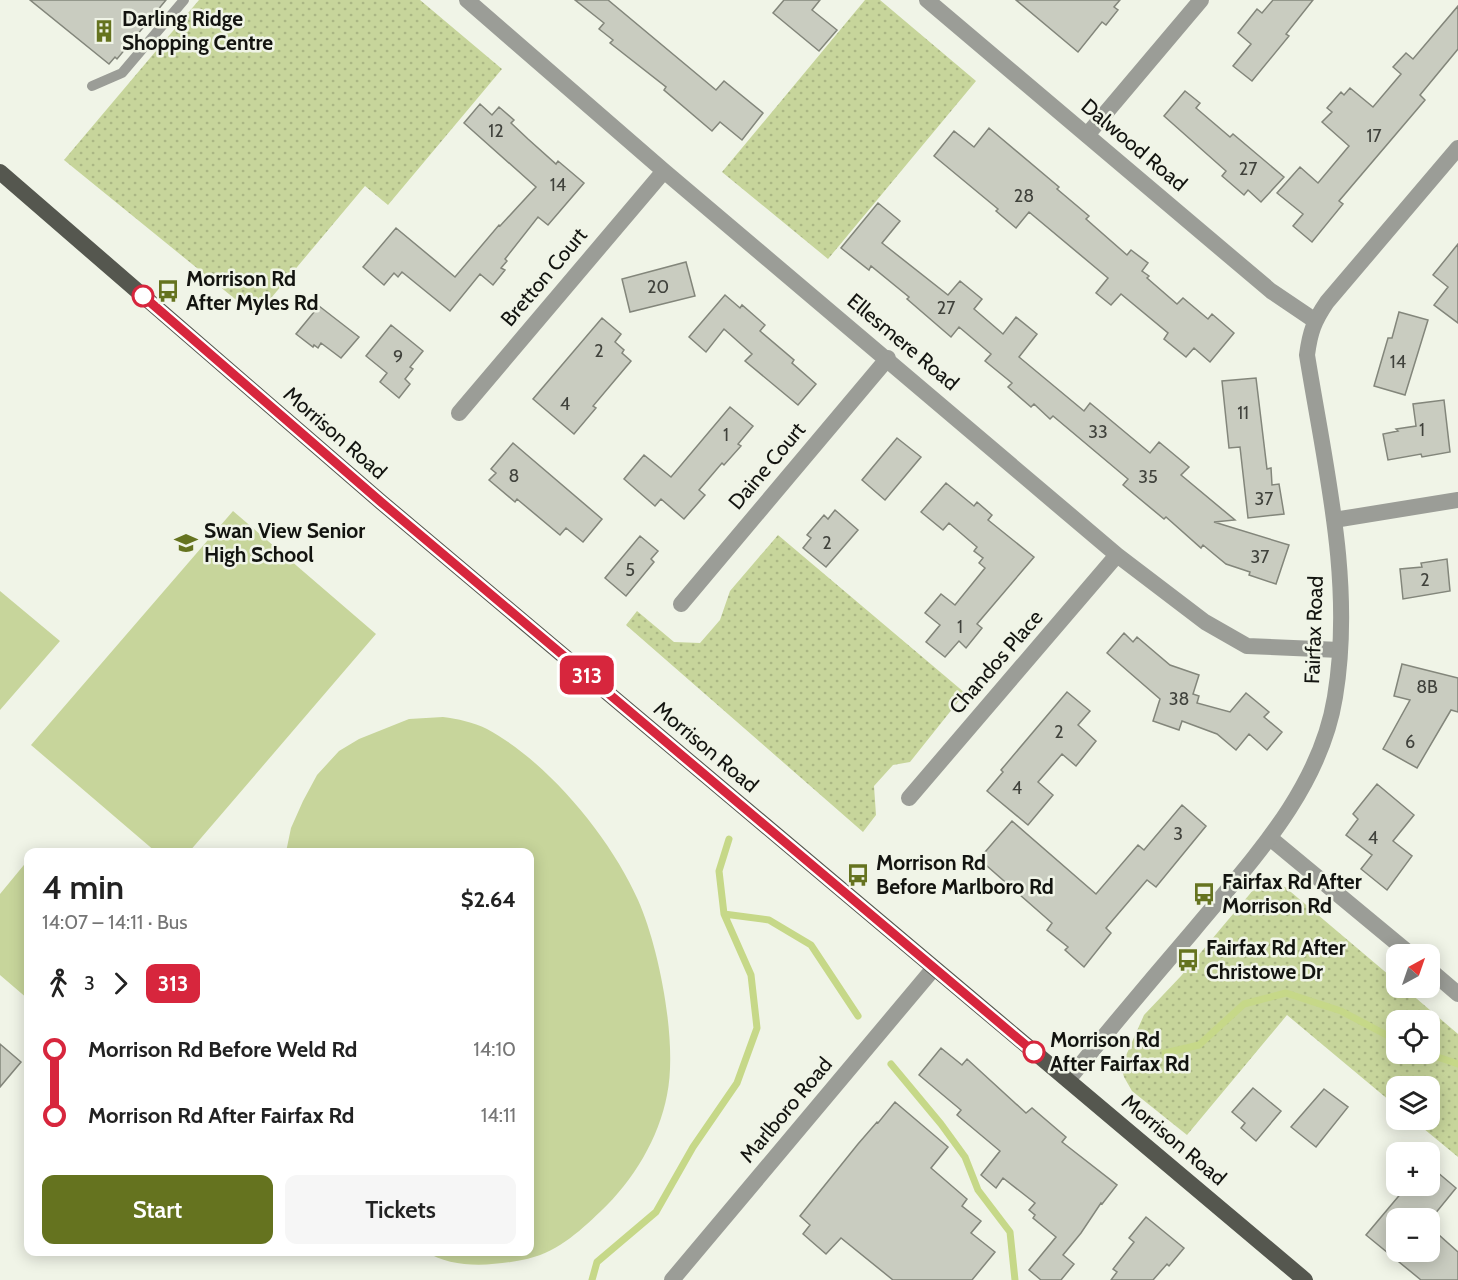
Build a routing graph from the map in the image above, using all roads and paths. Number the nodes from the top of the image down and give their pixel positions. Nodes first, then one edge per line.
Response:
1 (184, 0) edge
2 (467, 0) edge
3 (927, 0) edge
4 (1201, 0) edge
5 (92, 86) dead end
6 (1087, 135) junction
7 (1458, 148) edge
8 (664, 171) junction
9 (0, 172) edge
10 (1314, 320) junction
11 (888, 358) junction
12 (459, 413) dead end
13 (1458, 500) edge
14 (1334, 520) junction
15 (1117, 555) junction
16 (681, 604) dead end
17 (1340, 650) junction
18 (909, 798) dead end
19 (1270, 838) junction
20 (1398, 944) edge
21 (934, 968) junction
22 (1440, 979) edge
23 (1458, 994) edge
24 (1068, 1080) junction
25 (672, 1280) edge
26 (1305, 1280) edge

1 - 5 lane
2 - 8 street, Ellesmere Road
3 - 6 street, Dalwood Road
4 - 6 street
6 - 10 street, Dalwood Road
7 - 10 street, Fairfax Road
8 - 11 street, Ellesmere Road
8 - 12 street, Bretton Court
9 - 21 main road, Morrison Road
10 - 14 street, Fairfax Road
11 - 15 street, Ellesmere Road
11 - 16 street, Daine Court
13 - 14 street
14 - 17 street, Fairfax Road
15 - 17 street, Ellesmere Road
15 - 18 street, Chandos Place
17 - 19 street, Fairfax Road
19 - 20 street
19 - 24 street, Fairfax Road
21 - 24 main road, Morrison Road
21 - 25 street, Marlboro Road
22 - 23 street
24 - 26 main road, Morrison Road

